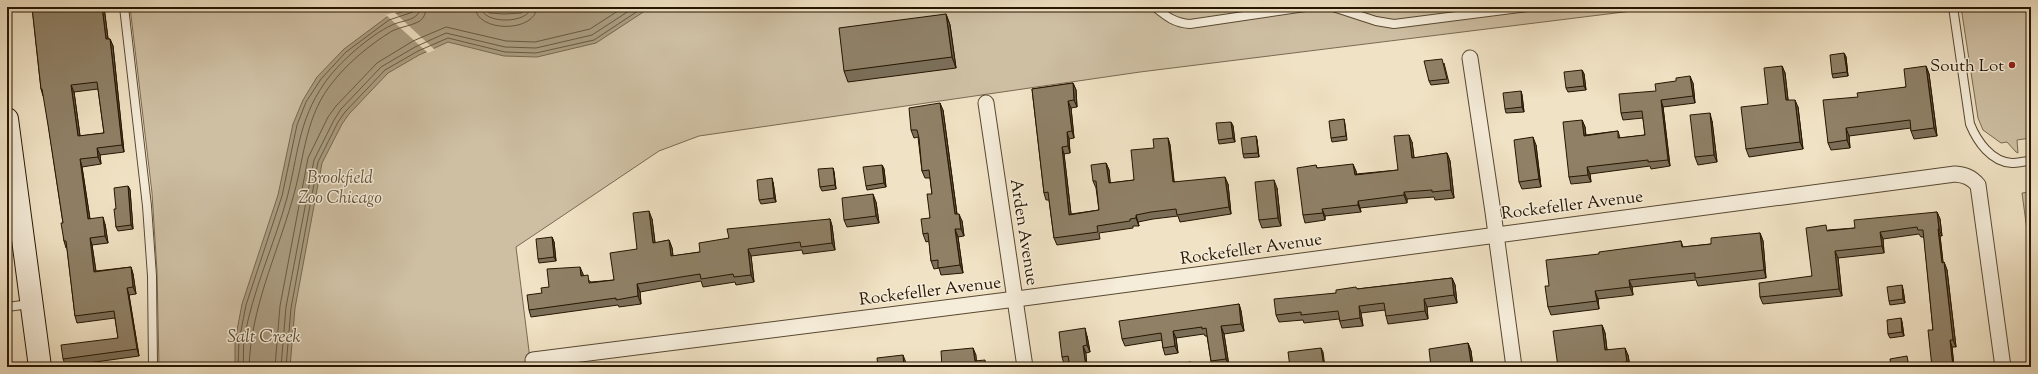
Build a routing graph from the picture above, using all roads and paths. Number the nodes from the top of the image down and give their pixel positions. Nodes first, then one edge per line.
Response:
1 (124, 7) edge
2 (1155, 7) edge
3 (1305, 7) edge
4 (1333, 7) edge
5 (1527, 7) edge
6 (1953, 7) edge
7 (1470, 58) dead end
8 (986, 103) dead end
9 (7, 119) edge
10 (2031, 161) edge
11 (1496, 234) junction
12 (1016, 298) junction
13 (32, 303) junction
14 (7, 307) edge
15 (533, 360) dead end
16 (40, 367) edge
17 (153, 367) edge
18 (1025, 367) edge
19 (1514, 367) edge
20 (2003, 367) edge

1 - 17 lane
2 - 3 lane
4 - 5 lane
6 - 10 lane
7 - 11 street
8 - 12 street, Arden Avenue
9 - 13 street
11 - 12 street, Rockefeller Avenue
11 - 19 street
11 - 20 street, Rockefeller Avenue
12 - 15 street, Rockefeller Avenue
12 - 18 street, Arden Avenue
13 - 14 lane
13 - 16 street

